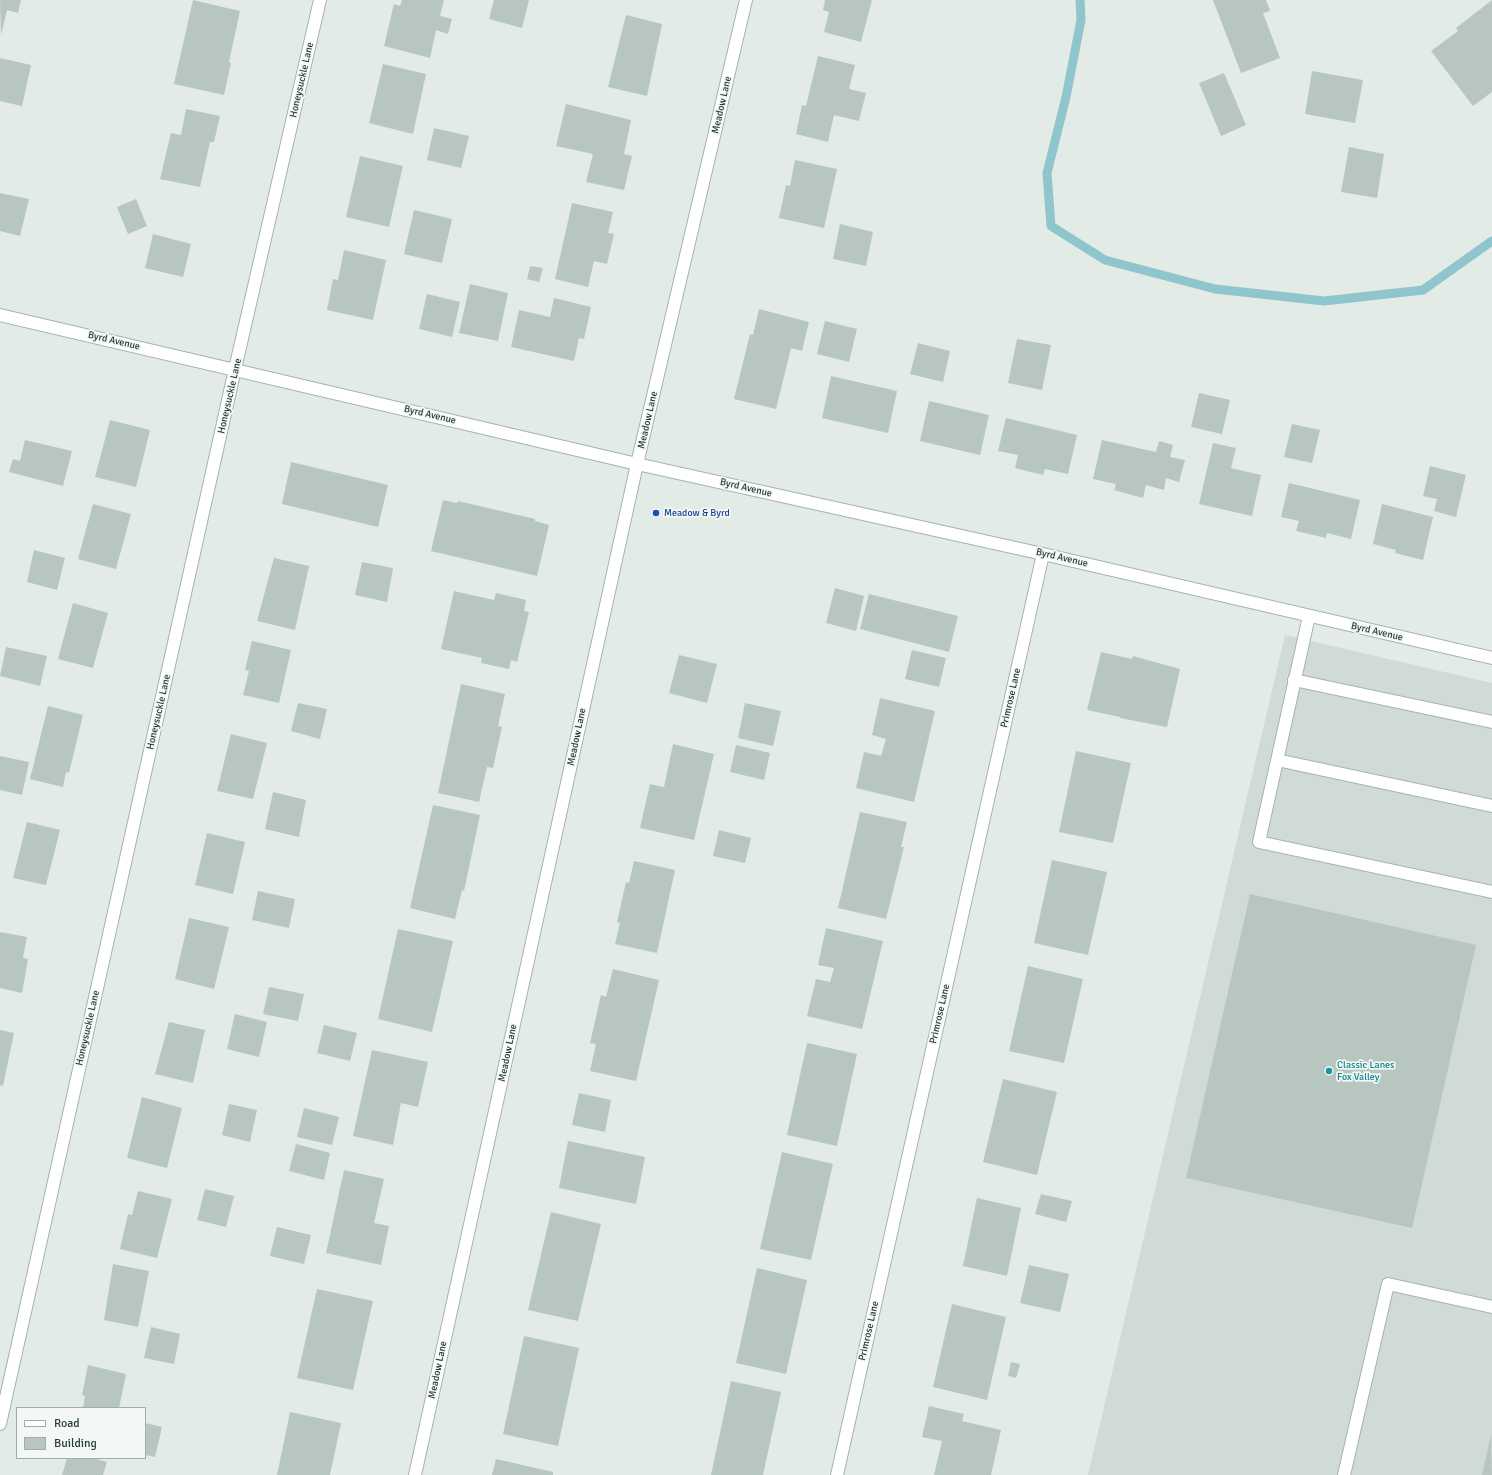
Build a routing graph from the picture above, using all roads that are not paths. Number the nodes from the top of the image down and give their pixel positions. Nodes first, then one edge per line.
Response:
1 (320, 0) edge
2 (746, 0) edge
3 (0, 315) edge
4 (236, 369) junction
5 (637, 464) junction
6 (1043, 554) junction
7 (1308, 616) junction
8 (1492, 658) edge
9 (1294, 680) junction
10 (1492, 722) edge
11 (1277, 760) junction
12 (1492, 806) edge
13 (1492, 892) edge
14 (1492, 1307) edge
15 (0, 1424) edge
16 (415, 1475) edge
17 (837, 1475) edge
18 (1344, 1475) edge

1 - 4 street, Honeysuckle Lane
2 - 5 street, Meadow Lane
3 - 4 street, Byrd Avenue
4 - 5 street, Byrd Avenue
4 - 15 street, Honeysuckle Lane
5 - 6 street, Byrd Avenue
5 - 16 street, Meadow Lane
6 - 7 street, Byrd Avenue
6 - 17 street, Primrose Lane
7 - 8 street, Byrd Avenue
7 - 9 street
9 - 10 street
9 - 11 street
11 - 12 street
11 - 13 street
14 - 18 street

